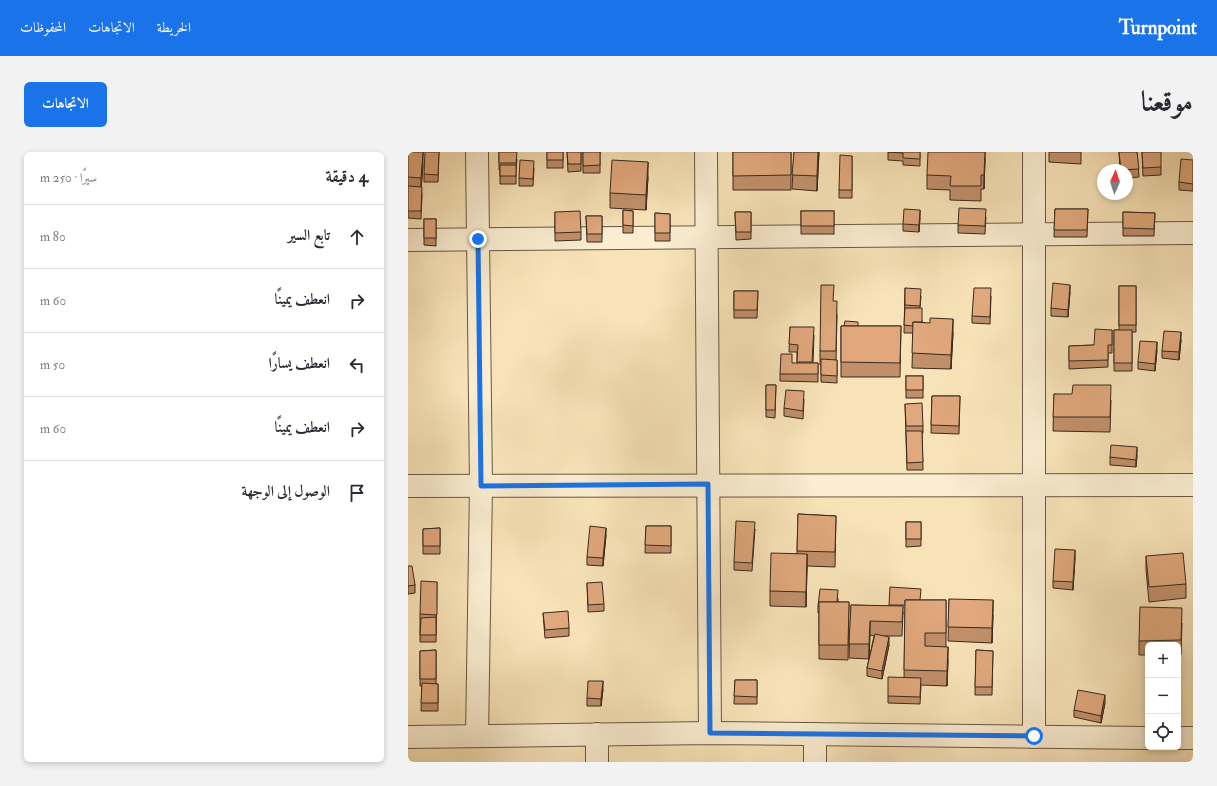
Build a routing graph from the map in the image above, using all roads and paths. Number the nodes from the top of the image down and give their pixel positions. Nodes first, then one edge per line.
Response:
1 (477, 152) edge
2 (706, 152) edge
3 (1034, 152) edge
4 (1193, 233) edge
5 (1034, 235) junction
6 (707, 237) junction
7 (478, 239) junction
8 (408, 240) edge
9 (708, 484) junction
10 (1033, 485) junction
11 (1193, 485) edge
12 (408, 486) edge
13 (481, 486) junction
14 (710, 733) junction
15 (597, 734) junction
16 (816, 734) junction
17 (477, 736) junction
18 (1034, 736) junction
19 (408, 737) edge
20 (1145, 738) edge
21 (1181, 738) edge
22 (1193, 738) edge
23 (597, 762) edge
24 (816, 762) edge

1 - 7 street
2 - 6 street
3 - 5 street
4 - 5 street
5 - 6 street
5 - 10 street
6 - 7 street
6 - 9 street
7 - 8 street
7 - 13 street
9 - 10 street
9 - 13 street
9 - 14 street
10 - 11 street
10 - 18 street
12 - 13 street
13 - 17 street
14 - 15 street
14 - 16 street
15 - 17 street
15 - 23 street
16 - 18 street
16 - 24 street
17 - 19 street
18 - 20 street
21 - 22 street

